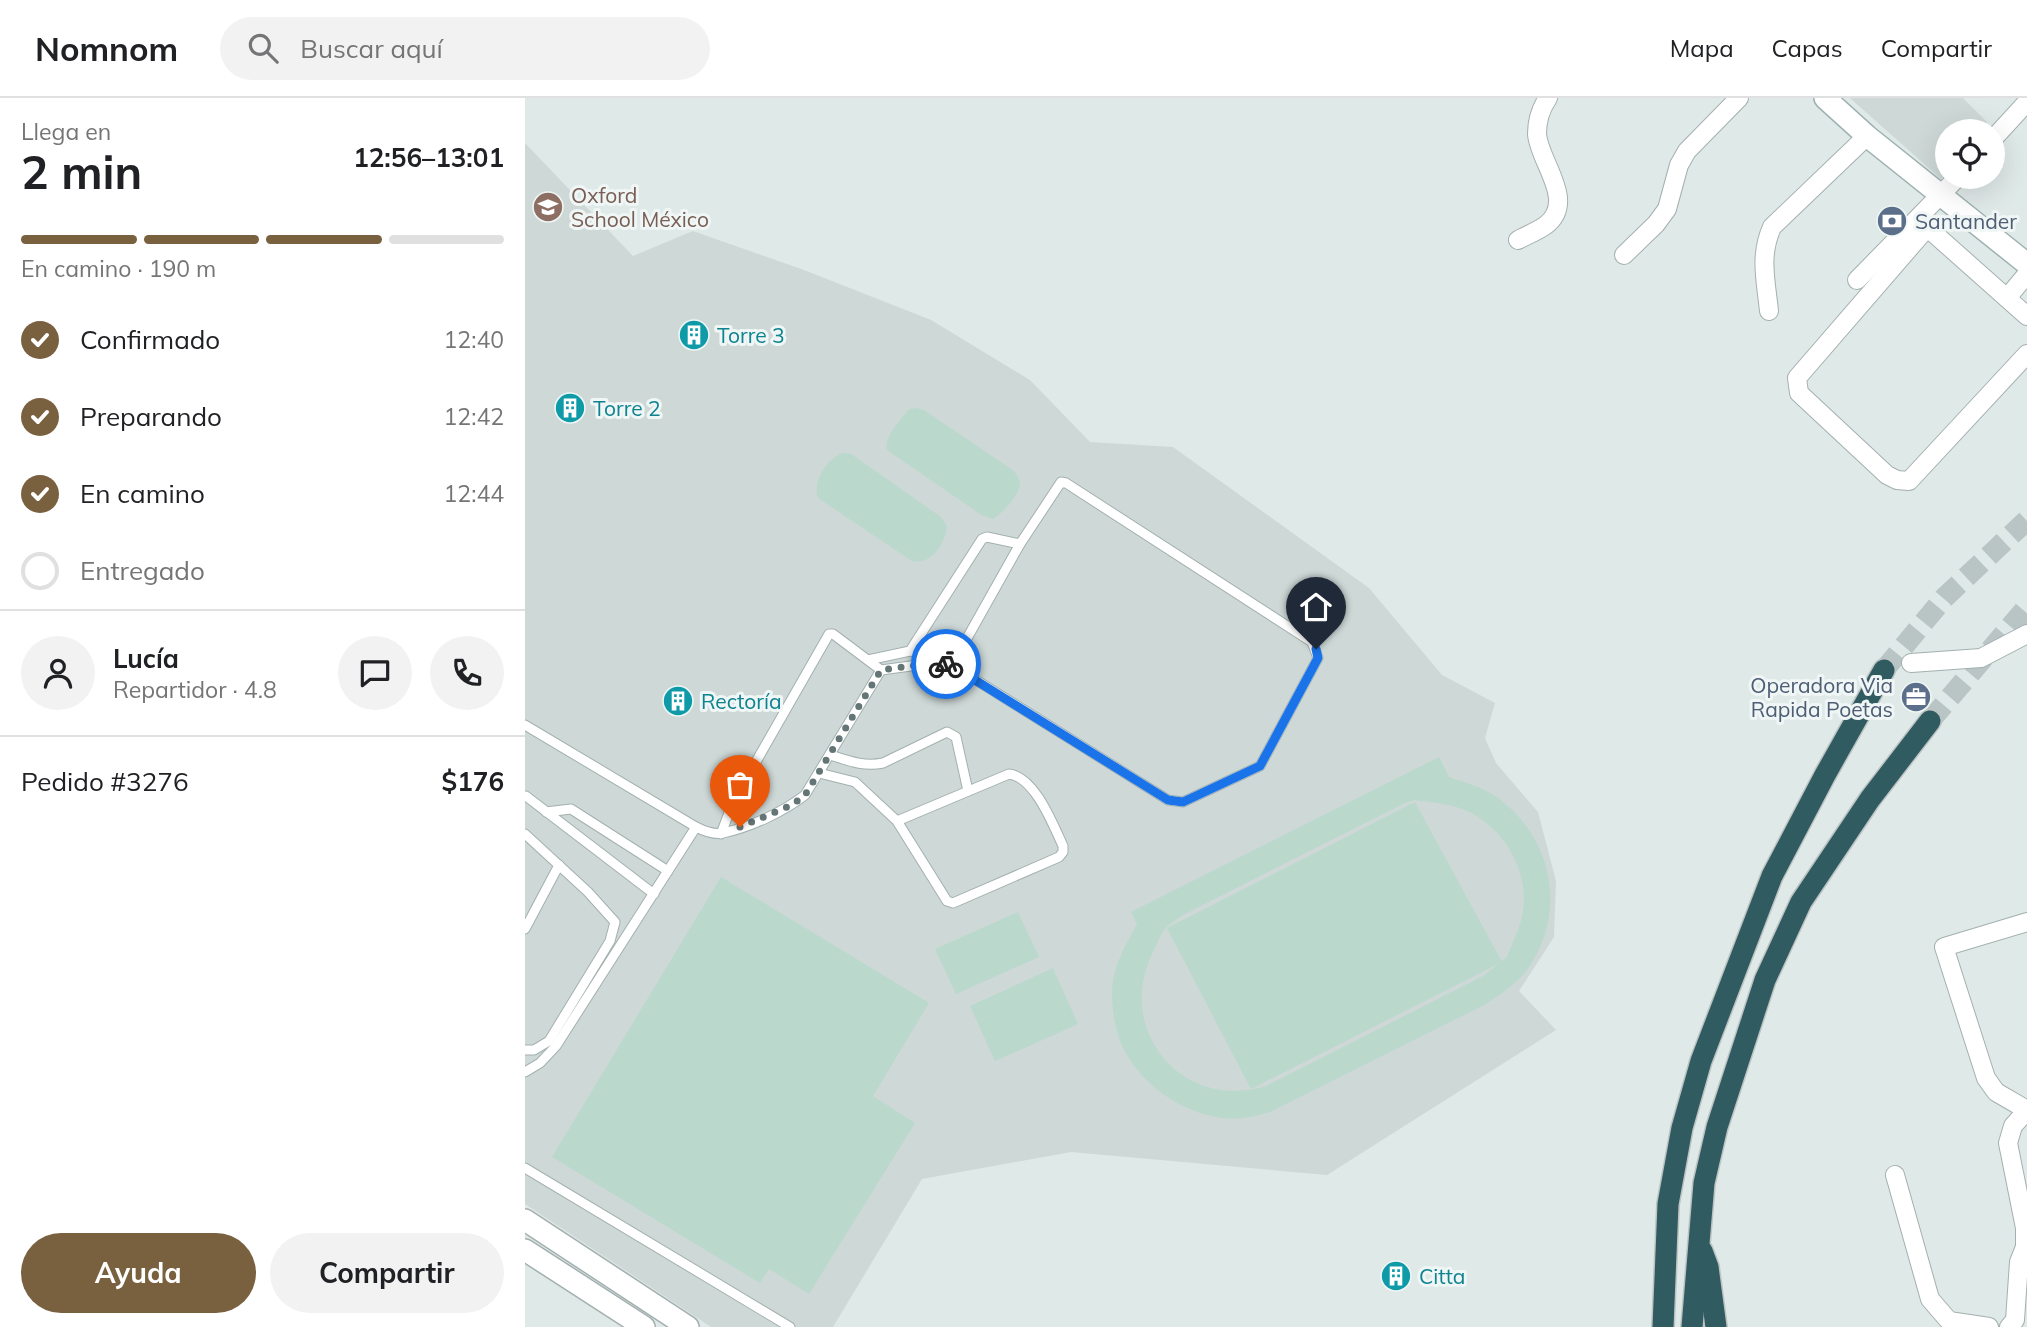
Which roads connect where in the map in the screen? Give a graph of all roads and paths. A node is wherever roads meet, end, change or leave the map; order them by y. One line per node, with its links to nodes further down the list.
1 (1548, 98): 9 (street)
2 (1739, 98): 10 (street)
3 (1825, 98): 6 (street)
4 (2027, 102): 5 (street)
5 (2005, 126)
6 (1867, 136): 8 (street); 15 (street)
7 (1947, 189): 8 (street)
8 (1942, 194): 11 (street); 13 (street)
9 (1518, 240)
10 (1624, 255)
11 (2027, 264)
12 (2027, 274): 14 (street)
13 (1857, 280)
14 (2007, 298): 16 (street); 17 (street)
15 (1769, 311)
16 (2027, 316)
17 (2027, 354)
18 (1020, 544): 20 (lane); 21 (lane); 24 (lane)
19 (2027, 634): 23 (street)
20 (910, 651): 21 (lane); 22 (lane)
21 (958, 652): 24 (lane)
22 (868, 660): 25 (lane); 37 (lane)
23 (1911, 663)
24 (951, 665): 25 (lane)
25 (881, 670): 29 (lane)
26 (1884, 670): 54 (highway)
27 (1930, 721): 49 (highway)
28 (525, 724): 35 (lane)
29 (830, 755): 30 (lane); 31 (lane)
30 (819, 773): 34 (lane); 37 (lane)
31 (968, 791): 34 (lane); 34 (lane)
32 (525, 797): 33 (lane)
33 (546, 812): 39 (lane); 40 (lane)
34 (897, 821)
35 (696, 827): 37 (lane); 39 (lane)
36 (525, 834): 38 (lane)
37 (721, 834)
38 (559, 865): 42 (lane); 43 (lane)
39 (669, 871): 40 (lane)
40 (654, 894): 44 (lane)
41 (2027, 922): 45 (street)
42 (525, 929)
43 (525, 1050)
44 (525, 1072)
45 (2027, 1112): 58 (street)
46 (525, 1168): 53 (lane)
47 (1895, 1175): 57 (street)
48 (525, 1220): 51 (street)
49 (1697, 1244): 55 (highway); 56 (highway)
50 (525, 1250): 52 (street)
51 (683, 1326)
52 (644, 1327)
53 (790, 1327)
54 (1663, 1327)
55 (1692, 1327)
56 (1716, 1327)
57 (1989, 1327)
58 (2009, 1327)

